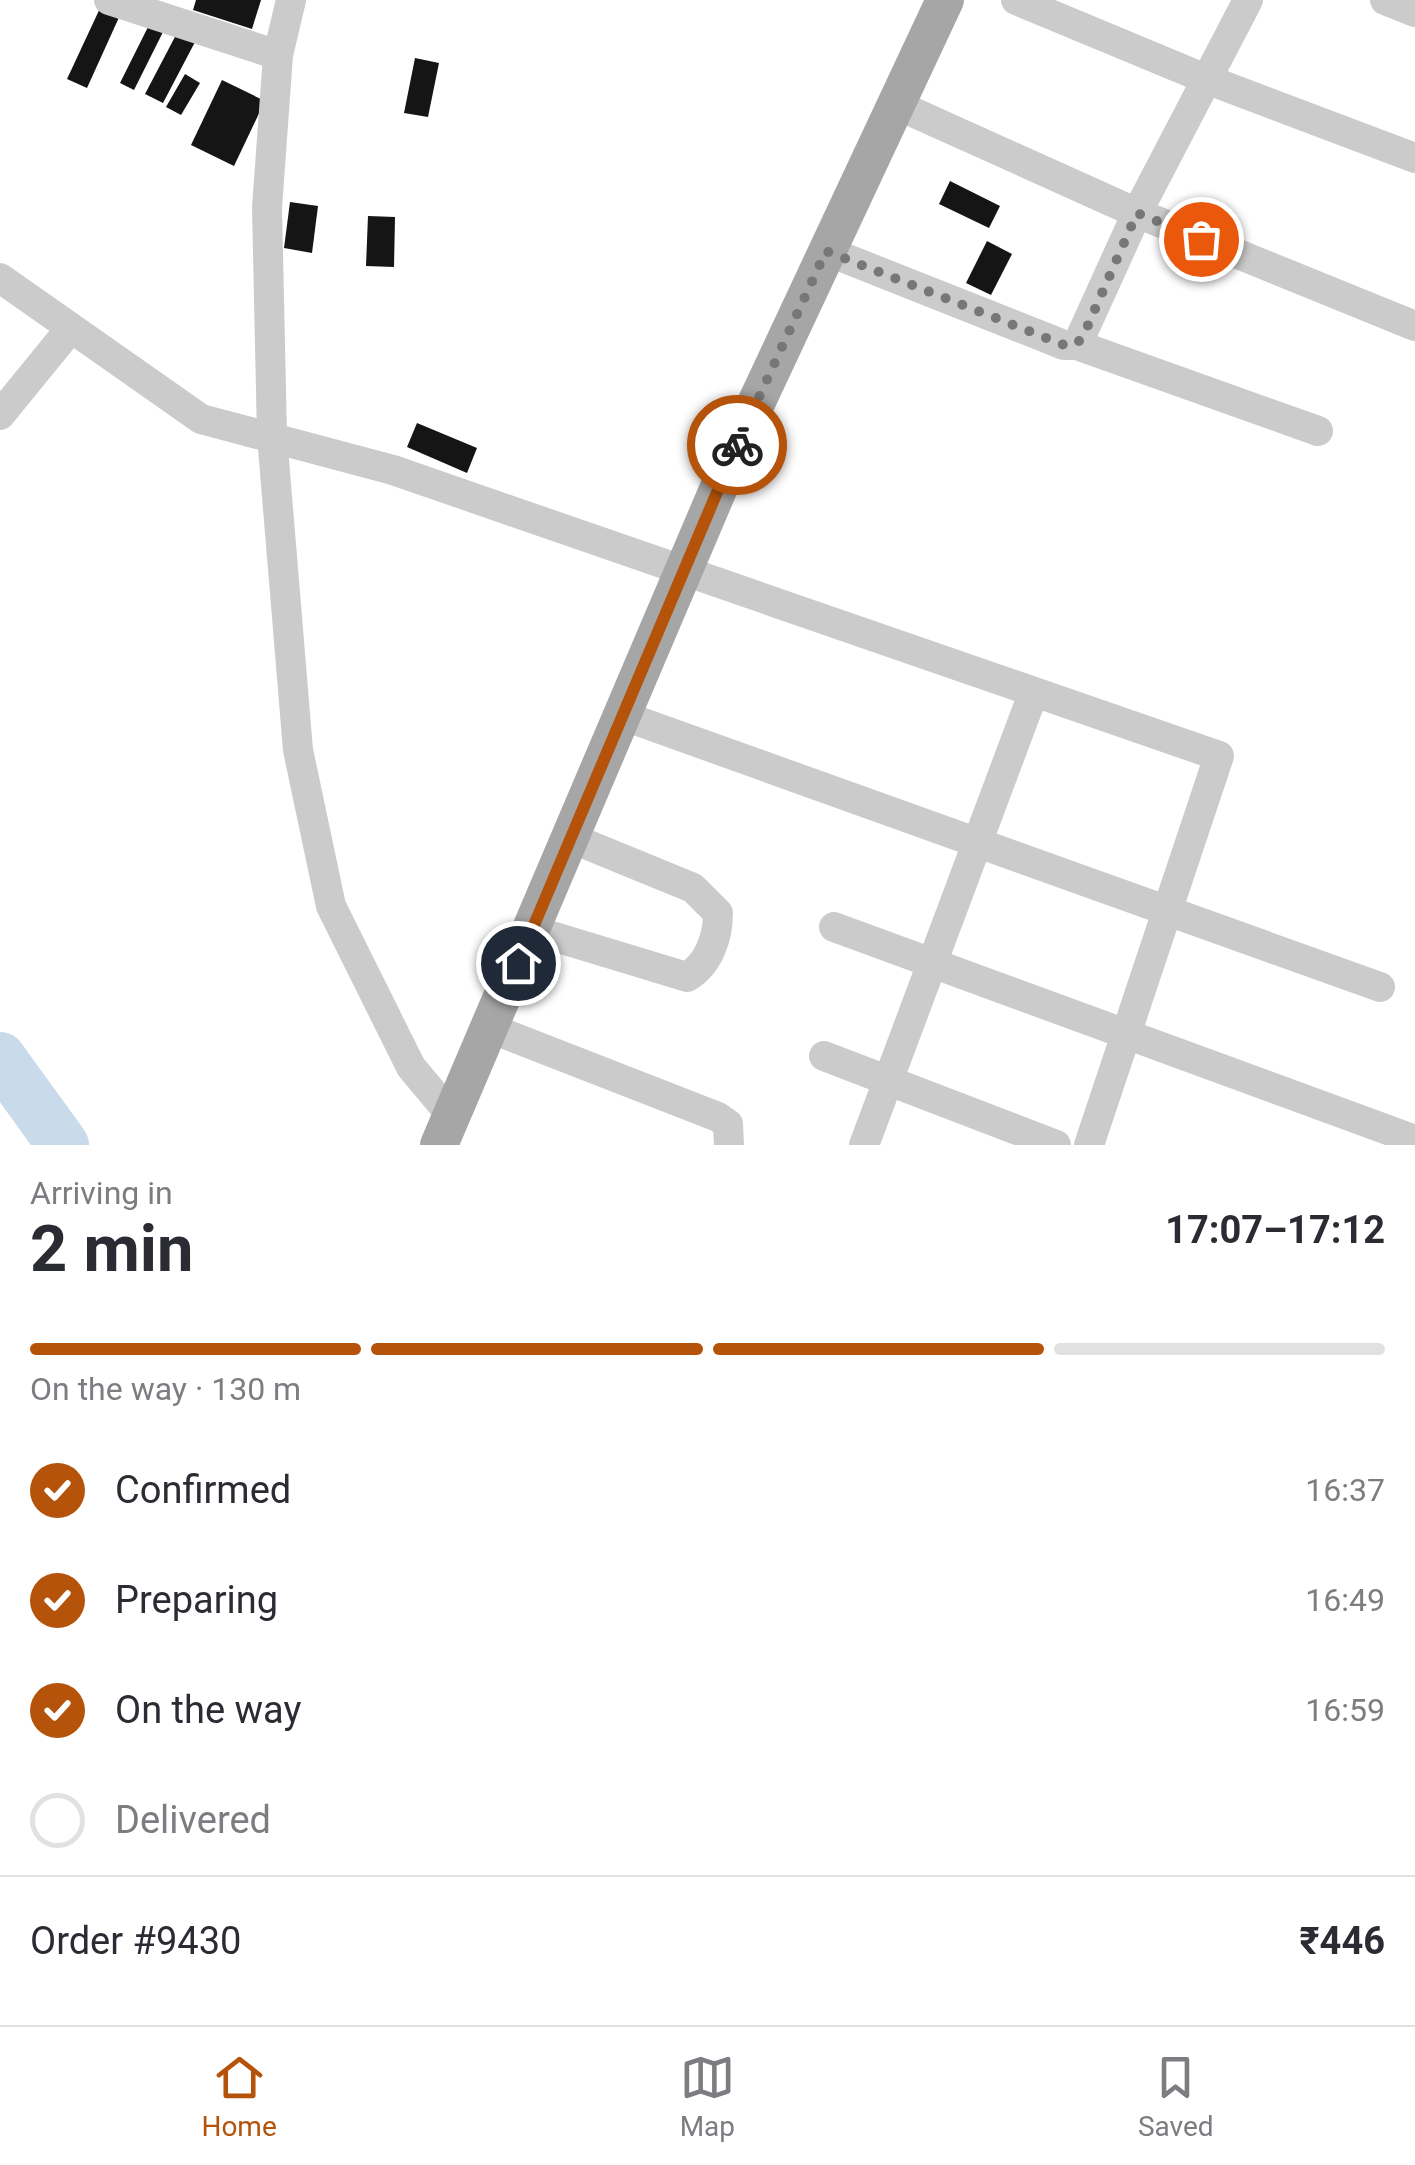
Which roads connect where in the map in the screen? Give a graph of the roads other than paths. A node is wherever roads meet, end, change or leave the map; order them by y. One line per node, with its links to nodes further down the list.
1 (291, 0): 8 (street)
2 (945, 0): 10 (main road)
3 (1016, 0): 9 (street)
4 (1248, 0): 9 (street)
5 (1385, 0): 7 (street)
6 (129, 3): 8 (street)
7 (1415, 12)
8 (278, 55): 20 (street)
9 (1206, 80): 11 (street); 12 (street)
10 (895, 104): 12 (street); 13 (main road)
11 (1415, 158)
12 (1137, 213): 15 (street); 17 (street)
13 (826, 251): 17 (street); 21 (main road)
14 (0, 278): 16 (street)
15 (1415, 326)
16 (71, 328): 18 (street); 20 (street)
17 (1077, 344): 19 (street)
18 (0, 415)
19 (1318, 431)
20 (272, 436): 21 (street); 35 (street)
21 (684, 570): 22 (street); 23 (main road)
22 (1032, 694): 25 (street); 26 (street)
23 (624, 716): 24 (main road); 25 (street)
24 (571, 838): 28 (main road); 28 (street)
25 (978, 842): 26 (street); 29 (street)
26 (1168, 908): 30 (street); 32 (street)
27 (834, 927): 29 (street)
28 (532, 930): 31 (main road)
29 (934, 966): 32 (street); 34 (street)
30 (1380, 986)
31 (490, 1028): 35 (main road); 37 (street)
32 (1126, 1035): 36 (street); 40 (street)
33 (824, 1056): 34 (street)
34 (889, 1081): 38 (street); 39 (street)
35 (446, 1130)
36 (1415, 1140)
37 (728, 1145)
38 (864, 1145)
39 (1056, 1145)
40 (1089, 1145)

